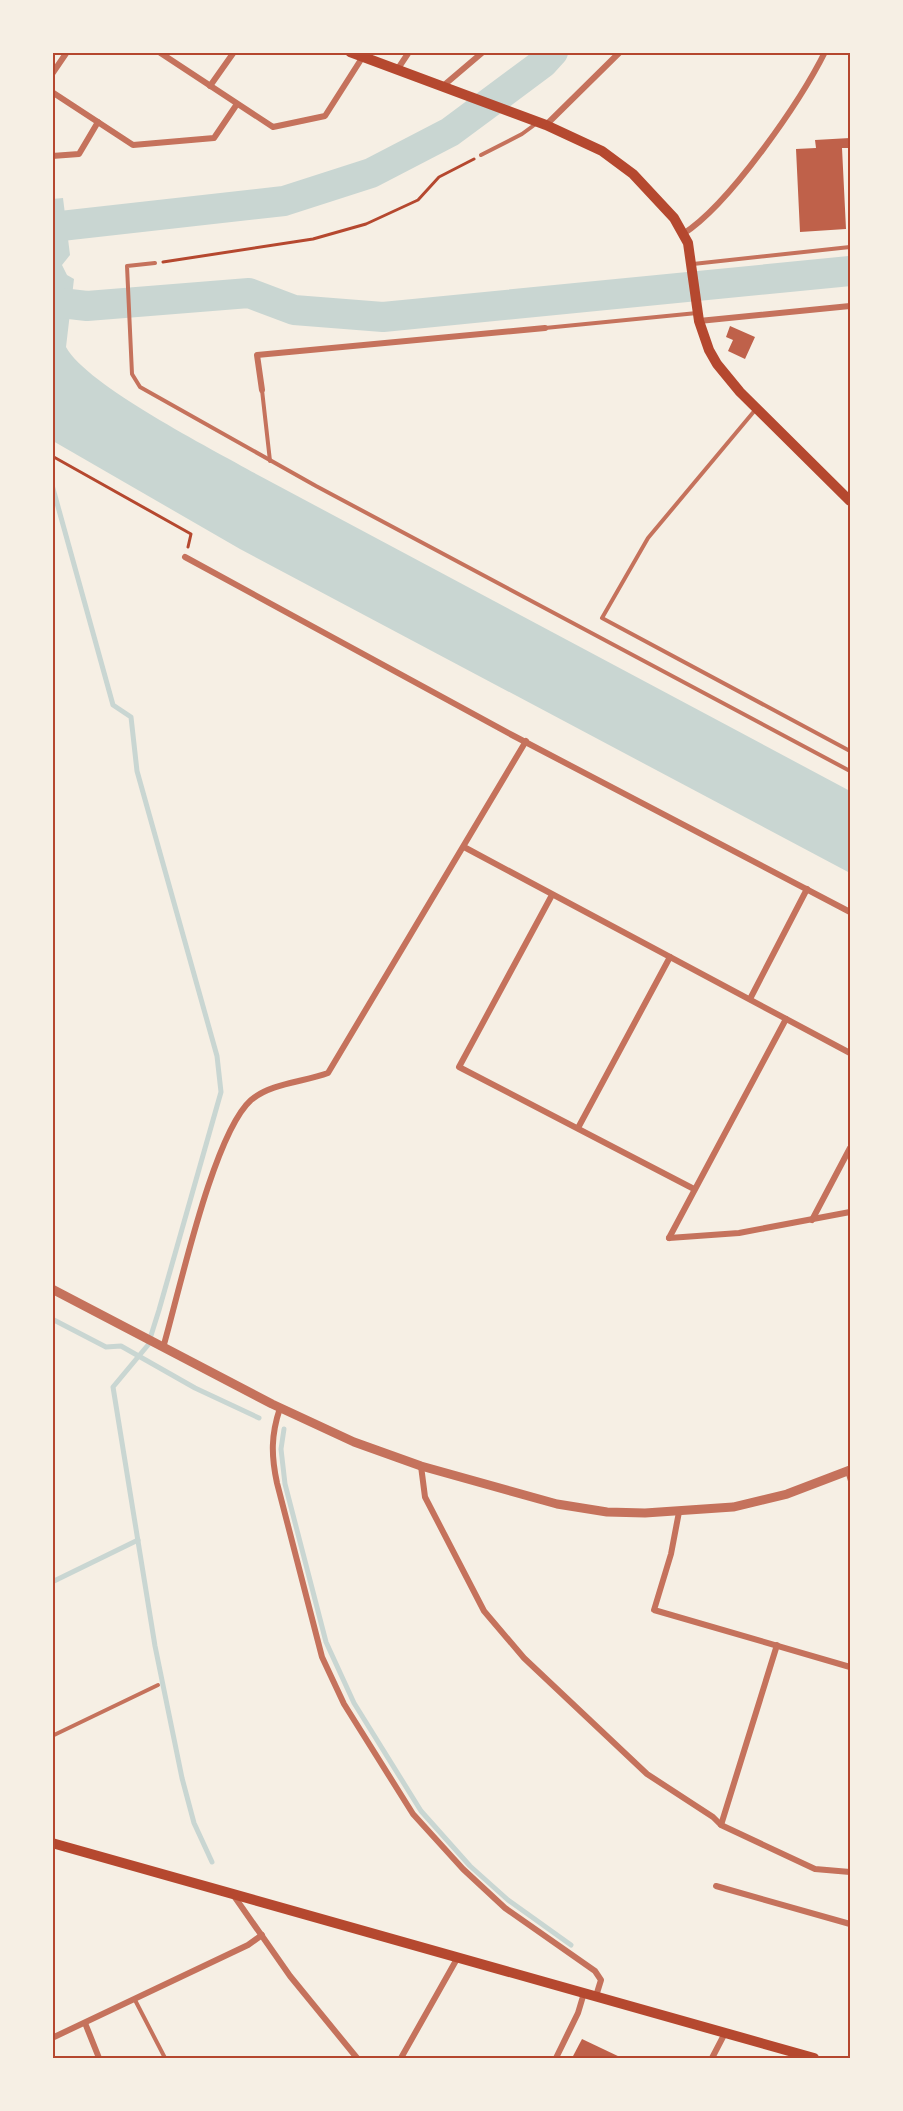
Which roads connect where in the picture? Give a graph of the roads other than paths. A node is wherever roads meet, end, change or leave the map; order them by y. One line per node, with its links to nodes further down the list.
1 (67, 52): 11 (street)
2 (159, 52): 12 (street)
3 (234, 52): 12 (street)
4 (350, 52): 9 (main road)
5 (410, 52): 10 (street)
6 (483, 52): 13 (street)
7 (620, 52): 17 (street)
8 (825, 52): 20 (street)
9 (362, 58): 10 (main road); 15 (street)
10 (396, 70): 13 (main road)
11 (52, 74)
12 (210, 86): 15 (street)
13 (443, 86): 17 (main road)
14 (52, 92): 16 (street)
15 (237, 104): 16 (street)
16 (98, 122): 19 (street)
17 (538, 122): 18 (lane); 20 (main road)
18 (480, 155)
19 (52, 156)
20 (683, 234): 23 (main road)
21 (850, 247): 23 (lane)
22 (155, 263): 29 (lane)
23 (692, 266): 25 (main road)
24 (850, 306): 25 (street)
25 (698, 313): 26 (lane); 28 (main road)
26 (545, 328): 27 (street)
27 (262, 390): 29 (lane)
28 (756, 408): 30 (main road); 33 (lane)
29 (270, 461): 34 (lane)
30 (850, 501)
31 (185, 557): 32 (street)
32 (526, 741): 35 (street); 36 (street)
33 (850, 751)
34 (850, 771)
35 (464, 847): 37 (street); 49 (street)
36 (807, 889): 38 (street); 40 (street)
37 (552, 895): 39 (street); 43 (street)
38 (850, 912)
39 (670, 957): 40 (street); 43 (street)
40 (750, 999): 41 (street)
41 (786, 1019): 42 (street); 45 (street)
42 (850, 1053)
43 (578, 1128): 45 (street)
44 (850, 1148): 47 (street)
45 (694, 1189): 47 (street)
46 (850, 1212): 47 (street)
47 (812, 1220)
48 (52, 1289): 49 (street)
49 (163, 1349): 50 (street)
50 (280, 1408): 51 (street); 68 (street)
51 (421, 1466): 54 (street); 59 (street)
52 (849, 1471): 53 (lane); 54 (street)
53 (850, 1481)
54 (679, 1512): 55 (street)
55 (777, 1645): 56 (street); 59 (street)
56 (850, 1666)
57 (158, 1685): 58 (lane)
58 (52, 1736)
59 (721, 1825): 61 (street)
60 (52, 1843): 63 (main road)
61 (850, 1872)
62 (716, 1886): 64 (street)
63 (232, 1893): 65 (street); 66 (main road)
64 (850, 1924)
65 (262, 1935): 69 (street); 75 (street)
66 (458, 1956): 67 (main road); 76 (street)
67 (584, 1993): 68 (main road); 77 (street)
68 (596, 1996): 71 (main road)
69 (134, 1999): 70 (street); 74 (lane)
70 (85, 2022): 72 (street); 73 (street)
71 (725, 2033): 78 (street); 79 (main road)
72 (52, 2038)
73 (99, 2058)
74 (165, 2058)
75 (357, 2058)
76 (401, 2058)
77 (556, 2058)
78 (712, 2058)
79 (814, 2058)

